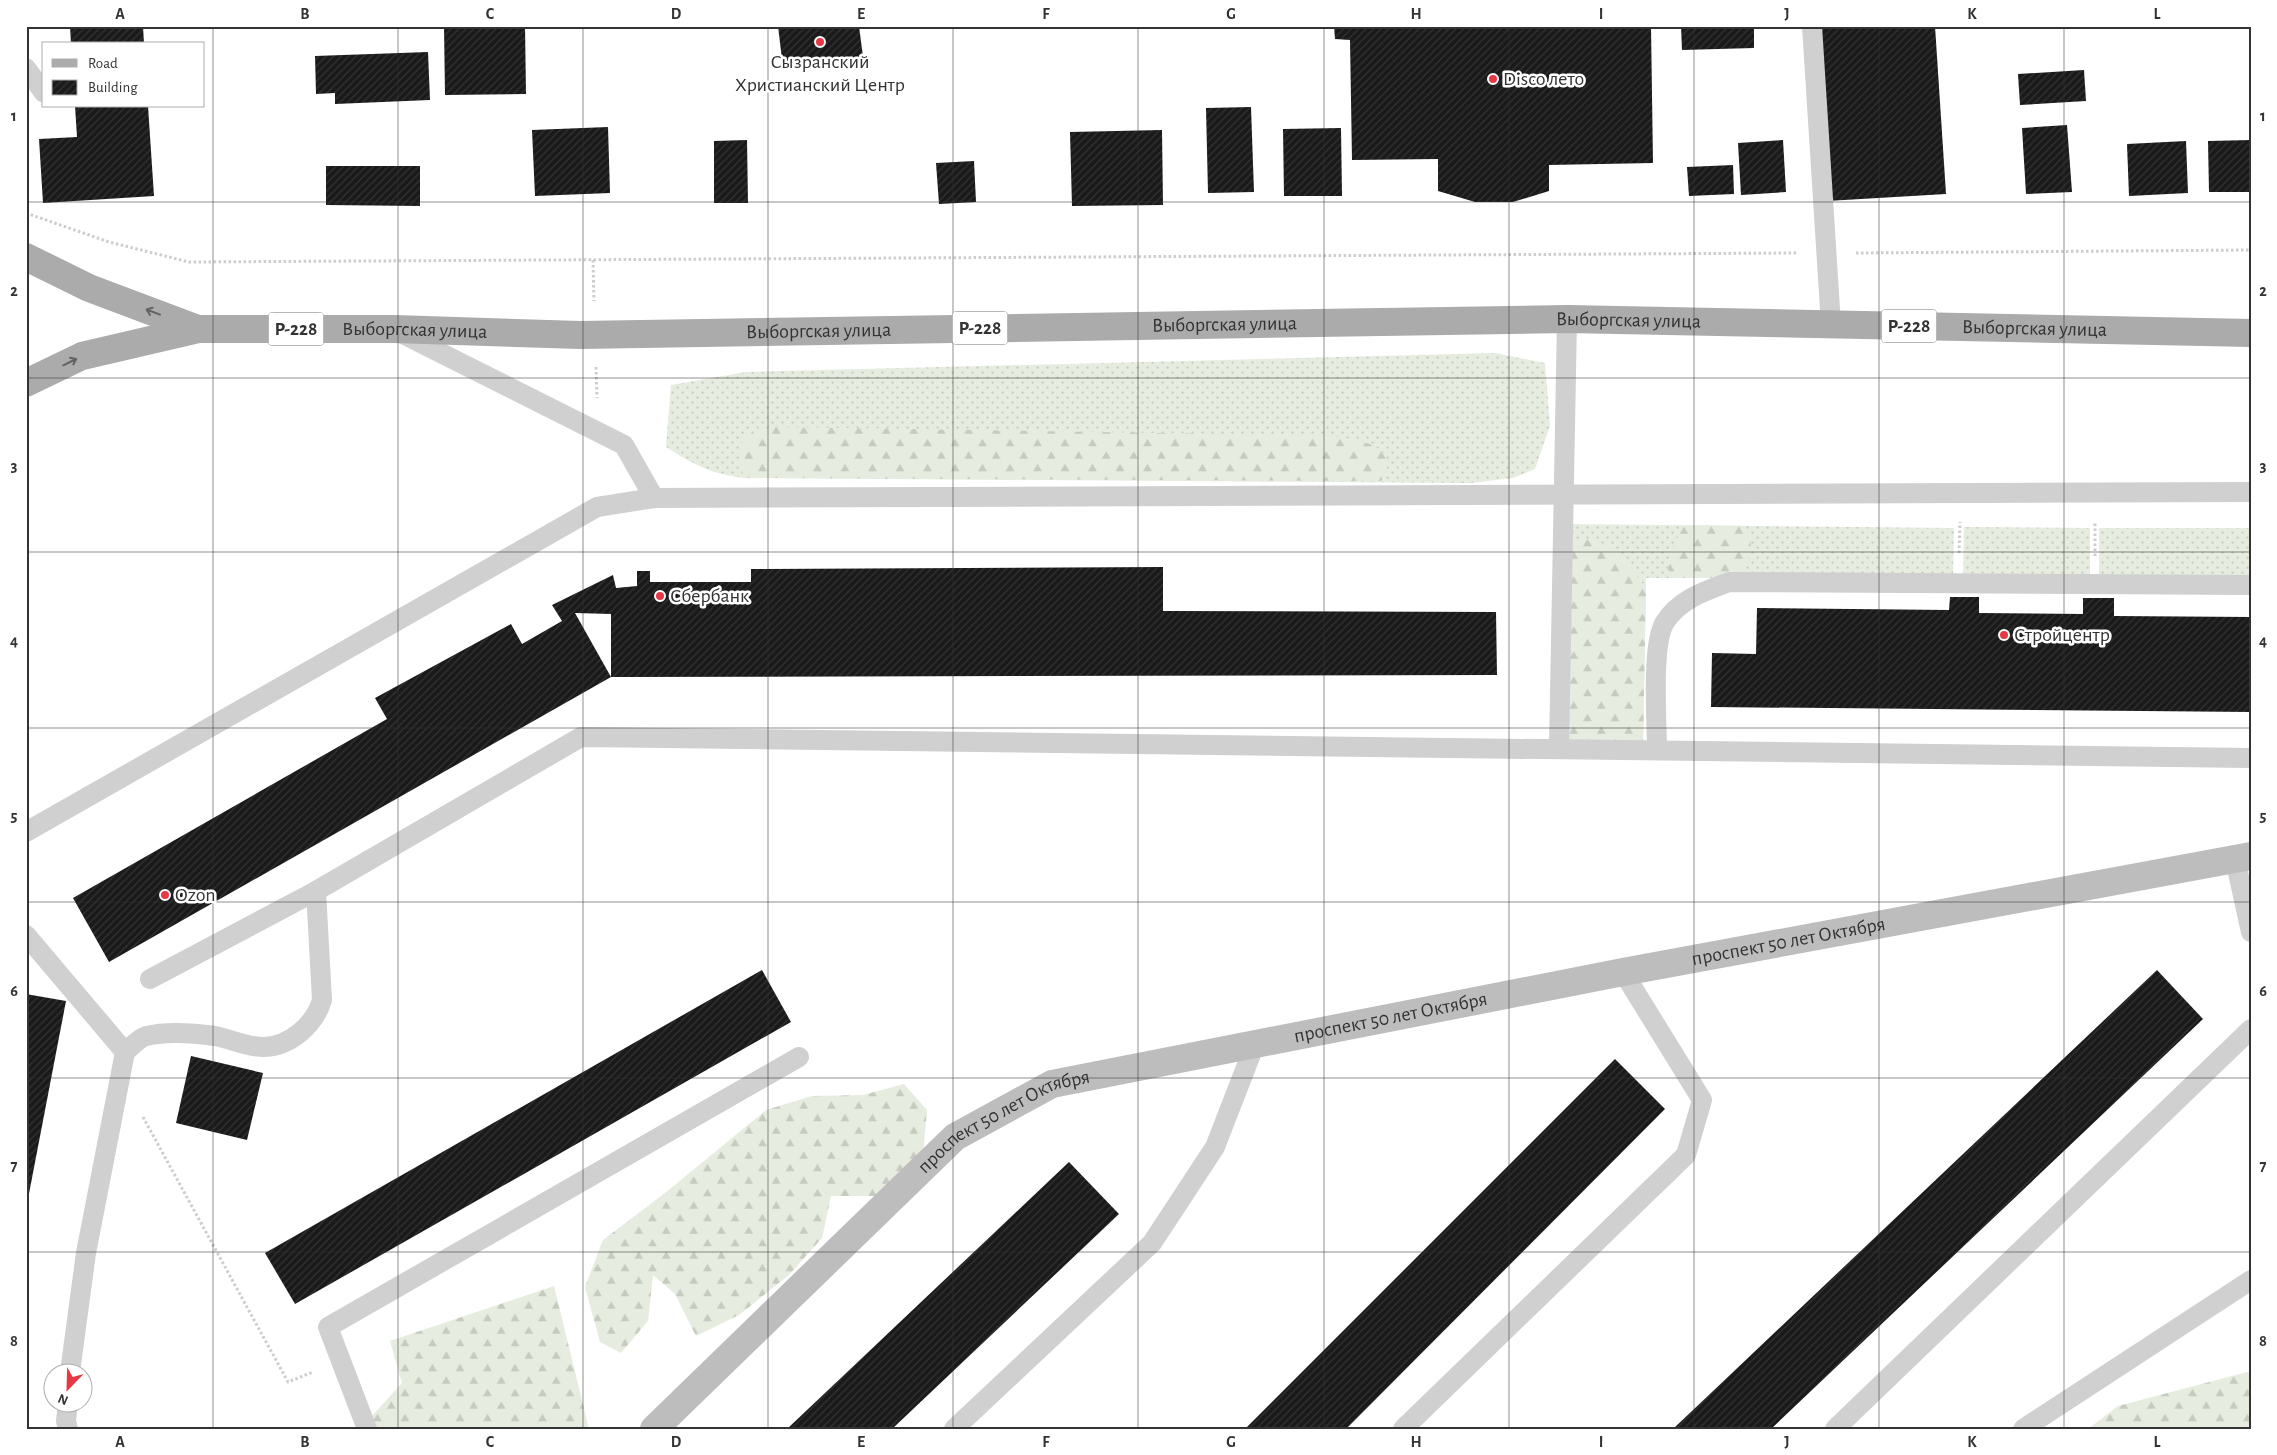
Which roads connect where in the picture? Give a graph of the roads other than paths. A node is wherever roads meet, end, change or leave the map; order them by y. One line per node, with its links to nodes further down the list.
1 (1812, 26): 6 (lane)
2 (26, 68): 3 (lane)
3 (42, 90)
4 (26, 257): 7 (main road, Р-228, one-way to 4)
5 (1567, 319): 6 (main road, Выборгская улица / Р-228); 8 (main road, Выборгская улица / Р-228); 12 (lane)
6 (1831, 325): 9 (main road, Выборгская улица / Р-228)
7 (198, 329): 8 (main road, Выборгская улица / Р-228); 10 (main road, Р-228, one-way to 7)
8 (394, 329): 13 (lane)
9 (2251, 333)
10 (26, 383)
11 (2251, 492): 12 (lane)
12 (1562, 496): 13 (lane); 15 (lane)
13 (654, 498): 18 (lane)
14 (2251, 585): 16 (lane)
15 (1559, 748): 16 (lane); 20 (lane)
16 (1657, 749): 17 (lane)
17 (2251, 758)
18 (26, 832)
19 (2243, 858): 21 (lane); 23 (street, проспект 50 лет Октября)
20 (316, 891): 24 (lane); 27 (lane)
21 (2251, 932)
22 (26, 935): 27 (lane)
23 (1623, 972): 26 (street, проспект 50 лет Октября); 36 (lane)
24 (150, 979)
25 (2251, 1029): 37 (lane)
26 (1255, 1044): 34 (street, проспект 50 лет Октября); 35 (lane)
27 (125, 1052): 30 (lane)
28 (799, 1057): 33 (lane)
29 (2251, 1280): 38 (lane)
30 (71, 1362)
31 (67, 1412): 32 (lane)
32 (68, 1429)
33 (367, 1429)
34 (654, 1429)
35 (954, 1429)
36 (1403, 1429)
37 (1835, 1429)
38 (2022, 1429)

